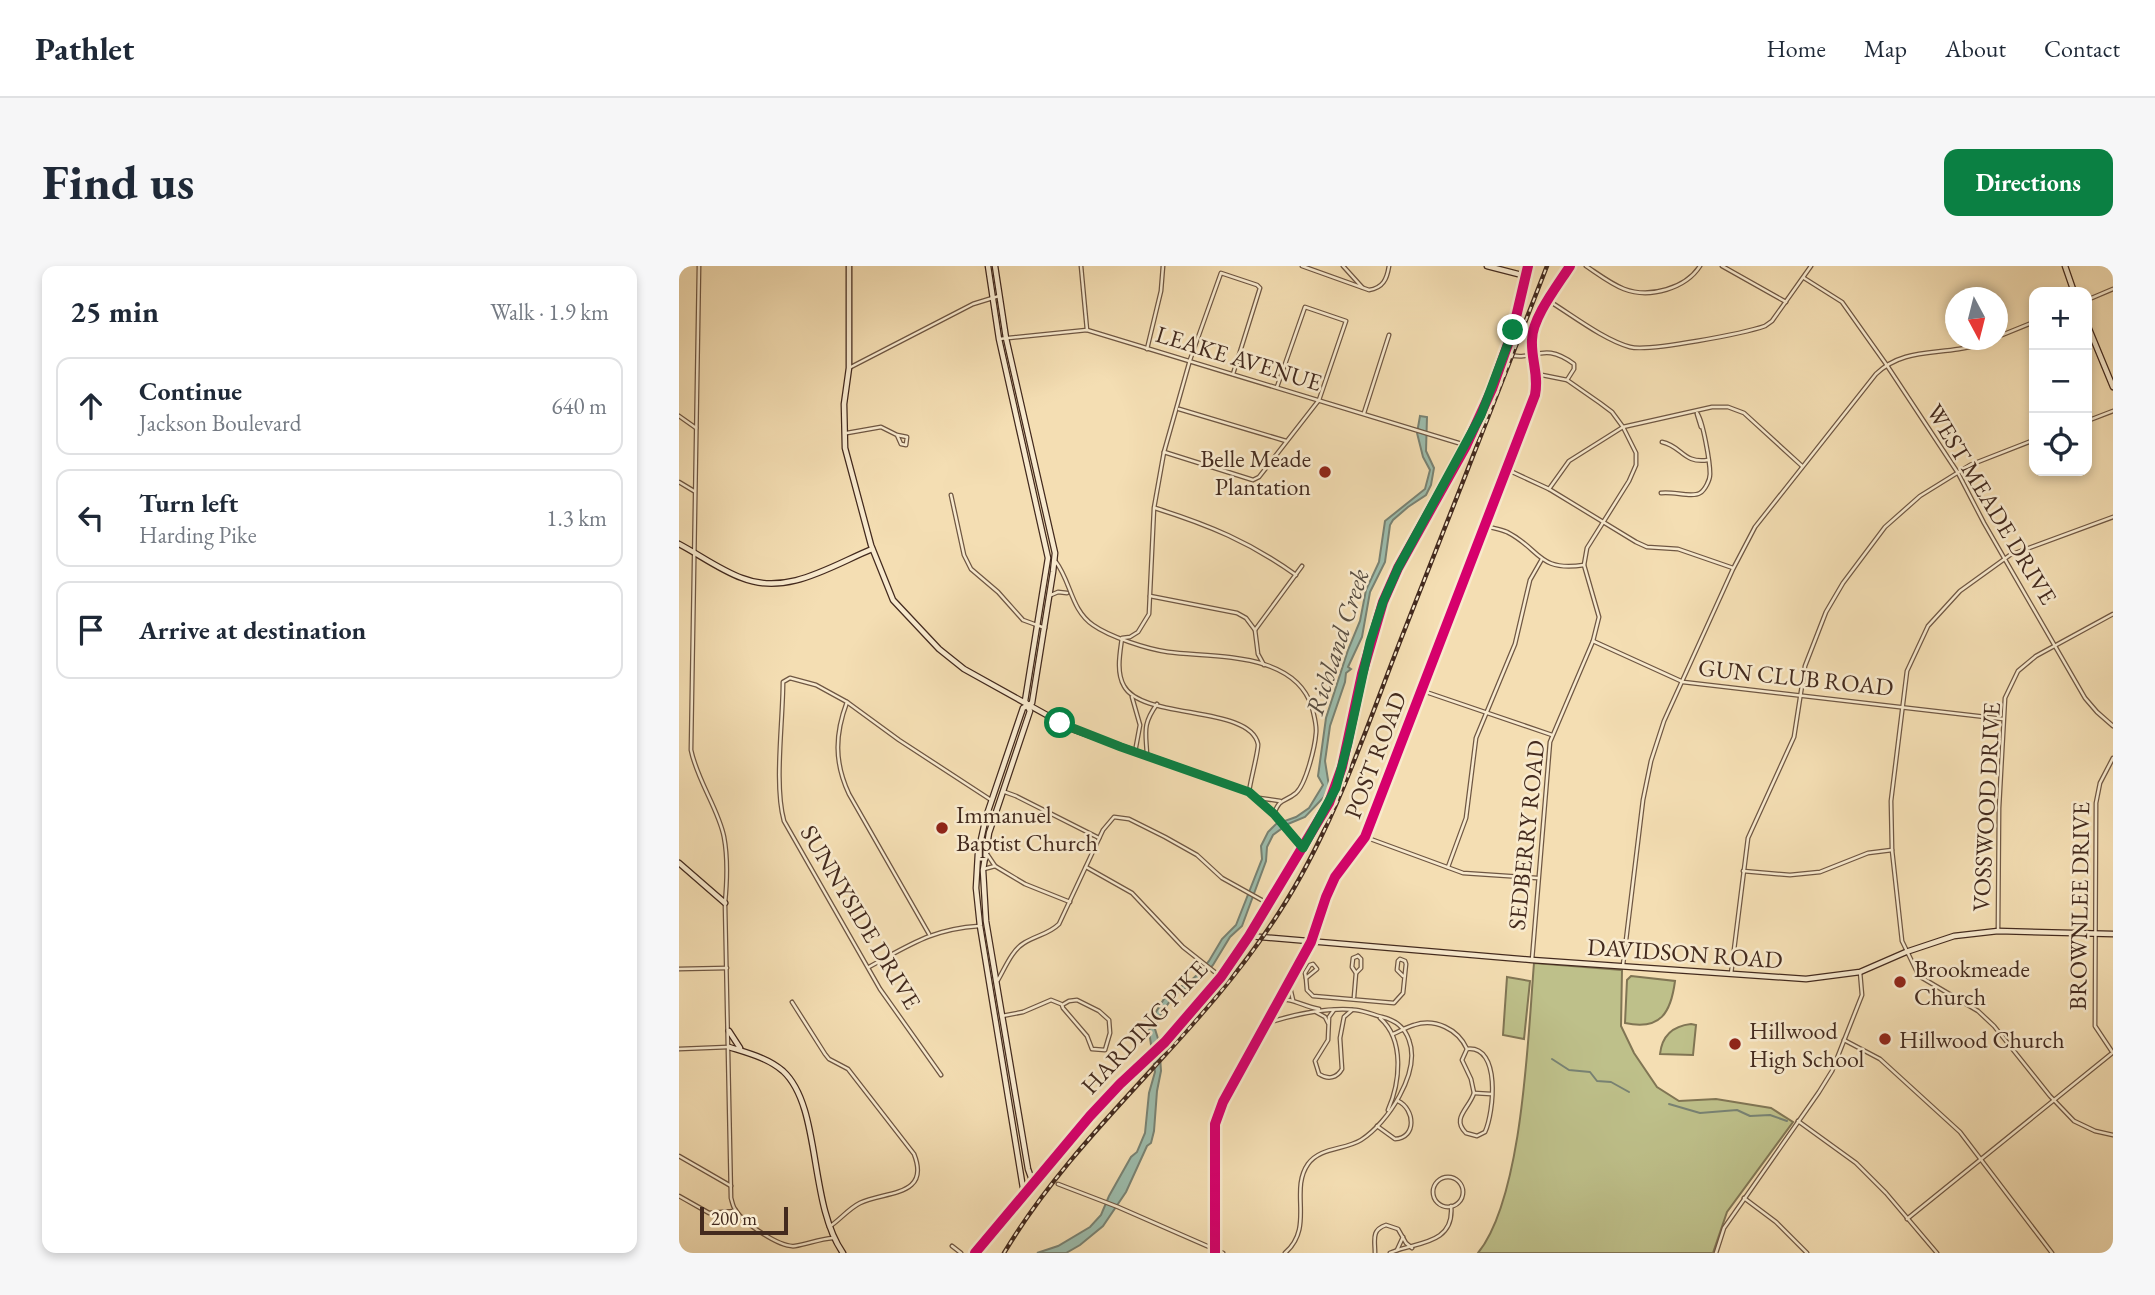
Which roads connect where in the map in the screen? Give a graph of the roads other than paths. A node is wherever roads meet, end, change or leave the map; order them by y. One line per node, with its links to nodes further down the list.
1 (699, 266): 59 (street)
2 (849, 266): 41 (street)
3 (988, 266): 24 (street)
4 (995, 266): 23 (street)
5 (1081, 266): 29 (street)
6 (1163, 266): 35 (street)
7 (1302, 266): 21 (street)
8 (1343, 266): 21 (street)
9 (1389, 266): 21 (street)
10 (1487, 266): 18 (street)
11 (1528, 266): 18 (main road, HARDING PIKE)
12 (1570, 266): 26 (street, POST ROAD)
13 (1586, 266): 14 (street)
14 (1700, 266)
15 (1723, 266): 27 (street)
16 (1811, 266): 19 (street)
17 (2065, 266): 20 (street)
18 (1526, 276): 37 (main road, HARDING PIKE)
19 (1804, 278): 27 (street); 40 (street, WEST MEADE DRIVE)
20 (2072, 287)
21 (1363, 288)
22 (2113, 289): 25 (street)
23 (999, 296): 24 (street); 33 (street)
24 (992, 298): 34 (street); 41 (street)
25 (2092, 298)
26 (1549, 300): 27 (street); 38 (street, POST ROAD)
27 (1786, 302)
28 (2029, 324): 30 (street)
29 (1087, 330): 33 (street, LEAKE AVENUE); 35 (street, LEAKE AVENUE)
30 (2008, 333)
31 (1389, 335): 53 (street)
32 (2092, 336): 46 (street)
33 (1006, 338): 34 (street, LEAKE AVENUE); 48 (street)
34 (999, 339): 49 (street)
35 (1147, 349): 39 (street, LEAKE AVENUE)
36 (1954, 350): 40 (street)
37 (1505, 354): 38 (street); 65 (main road, HARDING PIKE)
38 (1533, 354): 43 (street, POST ROAD); 44 (street)
39 (1190, 360): 42 (street, LEAKE AVENUE); 42 (street); 50 (street)
40 (1886, 365): 68 (street); 70 (street, WEST MEADE DRIVE)
41 (849, 368): 60 (street)
42 (1233, 374): 45 (street, LEAKE AVENUE)
43 (1537, 374): 44 (street); 69 (street, POST ROAD)
44 (1567, 380): 58 (street)
45 (1277, 387): 47 (street, LEAKE AVENUE); 47 (street)
46 (2113, 387)
47 (1319, 400): 53 (street, LEAKE AVENUE); 62 (street)
48 (1021, 405): 49 (street); 56 (street)
49 (1014, 407): 57 (street)
50 (1177, 408): 62 (street); 66 (street)
51 (1697, 411): 58 (street); 67 (street); 68 (street)
52 (2113, 411): 55 (street)
53 (1364, 413): 65 (street, LEAKE AVENUE)
54 (679, 416): 59 (street)
55 (2092, 419)
56 (1025, 425): 57 (street); 85 (street)
57 (1018, 426): 85 (street)
58 (1623, 427): 72 (street); 78 (street)
59 (696, 428): 73 (street)
60 (843, 434): 61 (street); 81 (street)
61 (897, 435)
62 (1286, 441): 66 (street)
63 (1662, 442): 67 (street)
64 (2029, 442): 70 (street)
65 (1466, 446): 130 (main road, HARDING PIKE)
66 (1164, 453): 76 (street)
67 (1708, 460): 74 (street)
68 (1803, 467): 88 (street)
69 (1508, 470): 72 (street); 79 (street, POST ROAD)
70 (1958, 473): 84 (street, WEST MEADE DRIVE); 105 (street)
71 (679, 482): 73 (street)
72 (1549, 489): 78 (street)
73 (695, 492): 82 (street)
74 (1661, 493)
75 (951, 495): 94 (street)
76 (1154, 508): 89 (street); 91 (street)
77 (2113, 517): 84 (street)
78 (1604, 521): 86 (street); 88 (street)
79 (1486, 526): 83 (street); 104 (street, POST ROAD)
80 (679, 544): 82 (street)
81 (872, 550): 82 (street); 109 (street)
82 (696, 553): 142 (street)
83 (1542, 559): 86 (street); 111 (street)
84 (2005, 559): 99 (street, WEST MEADE DRIVE); 110 (street)
85 (1052, 561): 90 (street); 92 (street)
86 (1584, 565): 98 (street, SEDBERRY ROAD)
87 (1303, 566): 89 (street)
88 (1733, 569): 103 (street)
89 (1296, 575): 96 (street)
90 (1069, 593): 92 (street); 97 (street)
91 (1150, 596): 96 (street); 97 (street)
92 (1046, 598): 94 (street); 95 (street)
93 (2113, 614): 99 (street, VOSSWOOD DRIVE)
94 (1038, 626): 95 (street); 100 (street)
95 (1045, 628): 101 (street)
96 (1255, 630): 102 (street)
97 (1122, 638): 102 (street); 106 (street)
98 (1593, 641): 103 (street, GUN CLUB ROAD); 114 (street, SEDBERRY ROAD)
99 (2055, 645): 112 (street, VOSSWOOD DRIVE); 113 (street, WEST MEADE DRIVE)
100 (1032, 659): 101 (street); 109 (street)
101 (1039, 660): 109 (street)
102 (1265, 665): 124 (street)
103 (1683, 682): 105 (street, GUN CLUB ROAD); 154 (street)
104 (1423, 691): 111 (street); 126 (street, POST ROAD)
105 (1800, 697): 110 (street, GUN CLUB ROAD); 138 (street)
106 (1132, 698): 108 (street); 115 (street)
107 (847, 702): 122 (street); 147 (street); 155 (street, SUNNYSIDE DRIVE)
108 (1157, 704): 116 (street); 120 (street)
109 (1027, 705): 115 (street); 118 (street); 119 (street)
110 (1902, 706): 112 (street, GUN CLUB ROAD); 131 (street)
111 (1486, 714): 114 (street); 136 (street)
112 (2003, 719): 146 (street, VOSSWOOD DRIVE)
113 (2113, 726)
114 (1552, 736): 140 (street, SEDBERRY ROAD)
115 (1135, 752): 116 (street)
116 (1147, 755): 120 (street)
117 (2113, 758): 148 (street, BROWNLEE DRIVE)
118 (996, 790): 119 (street); 122 (street)
119 (1002, 792): 123 (street); 128 (street)
120 (1249, 792): 121 (street)
121 (1257, 798): 124 (street); 125 (street)
122 (992, 801): 123 (street); 127 (street)
123 (999, 801): 129 (street)
124 (1280, 801): 125 (street)
125 (1274, 814): 130 (street)
126 (1365, 837): 136 (street); 151 (street, POST ROAD)
127 (981, 838): 129 (street); 139 (street)
128 (1099, 838): 135 (street); 143 (street)
129 (988, 839): 132 (street)
130 (1303, 848): 143 (main road, HARDING PIKE)
131 (1892, 850): 138 (street); 152 (street)
132 (986, 852): 134 (street); 137 (street)
133 (679, 863): 142 (street)
134 (995, 866): 137 (street); 141 (street)
135 (1086, 867): 141 (street); 162 (street)
136 (1448, 867): 140 (street)
137 (983, 870): 139 (street); 145 (street)
138 (1743, 871): 160 (street)
139 (977, 872): 144 (street)
140 (1538, 878): 153 (street, SEDBERRY ROAD)
141 (1070, 902): 165 (street)
142 (725, 903): 157 (street)
143 (1268, 904): 150 (main road, HARDING PIKE)
144 (980, 926): 145 (street); 147 (street); 165 (street)
145 (987, 926): 165 (street)
146 (1998, 931): 148 (street, DAVIDSON ROAD); 152 (street, DAVIDSON ROAD)
147 (929, 934): 155 (street)
148 (2095, 934): 149 (street, DAVIDSON ROAD); 199 (street, BROWNLEE DRIVE)
149 (2113, 934)
150 (1249, 936): 151 (street, DAVIDSON ROAD); 162 (main road, HARDING PIKE)
151 (1311, 942): 153 (street, DAVIDSON ROAD); 164 (street, POST ROAD)
152 (1906, 952): 158 (street, DAVIDSON ROAD); 205 (street)
153 (1532, 960): 154 (street, DAVIDSON ROAD)
154 (1623, 965): 160 (street, DAVIDSON ROAD)
155 (869, 967): 200 (street, SUNNYSIDE DRIVE)
156 (679, 968): 157 (street)
157 (727, 968): 190 (street)
158 (1860, 972): 160 (street, DAVIDSON ROAD); 193 (street)
159 (1356, 973): 166 (street)
160 (1731, 974)
161 (1403, 976): 168 (street)
162 (1221, 977): 217 (main road, HARDING PIKE)
163 (1305, 978): 167 (street)
164 (1289, 981): 169 (street, POST ROAD); 170 (street)
165 (993, 983): 182 (street); 184 (street)
166 (1354, 998): 167 (street); 168 (street)
167 (1348, 999): 177 (street)
168 (1360, 999): 179 (street)
169 (1279, 1000): 170 (street); 174 (street, POST ROAD)
170 (1293, 1000): 172 (street)
171 (792, 1002): 226 (street)
172 (1298, 1004): 175 (street); 181 (street)
173 (1062, 1005): 173 (street); 182 (street)
174 (1273, 1010): 186 (street); 188 (street, POST ROAD)
175 (1326, 1010): 176 (street); 180 (street)
176 (1336, 1010): 177 (street); 185 (street); 187 (street)
177 (1347, 1010): 178 (street)
178 (1352, 1010): 179 (street); 185 (street)
179 (1357, 1010): 183 (street)
180 (1313, 1011): 181 (street); 187 (street)
181 (1296, 1015): 186 (street)
182 (1002, 1016): 184 (street); 201 (street)
183 (1376, 1016): 189 (street); 191 (street)
184 (995, 1017): 202 (street)
185 (1344, 1017): 194 (street)
186 (1278, 1019): 188 (street)
187 (1328, 1023): 192 (street)
188 (1265, 1024): 232 (street, POST ROAD)
189 (1404, 1030): 191 (street); 197 (street); 206 (street)
190 (729, 1031): 195 (street); 198 (street)
191 (1393, 1034): 207 (street)
192 (1328, 1040): 194 (street); 194 (street)
193 (1844, 1040): 208 (street); 216 (street)
194 (1339, 1042)
195 (729, 1047): 196 (street); 198 (street); 219 (street)
196 (679, 1049)
197 (1467, 1049): 203 (street); 204 (street)
198 (746, 1052): 226 (street)
199 (2113, 1053): 205 (street)
200 (940, 1075)
201 (1014, 1088): 202 (street); 209 (street)
202 (1007, 1089): 210 (street)
203 (1474, 1093): 204 (street); 204 (street)
204 (1491, 1094)
205 (2053, 1099): 212 (street); 216 (street)
206 (1398, 1101): 207 (street); 211 (street)
207 (1387, 1113): 211 (street)
208 (1798, 1121): 222 (street); 225 (street)
209 (1020, 1125): 210 (street); 213 (street)
210 (1013, 1126): 214 (street)
211 (1377, 1126): 237 (street)
212 (2113, 1135)
213 (1025, 1151): 214 (street); 217 (street)
214 (1018, 1152): 220 (street)
215 (679, 1156): 219 (street)
216 (1980, 1158): 225 (street); 243 (street)
217 (1034, 1184): 220 (main road, HARDING PIKE)
218 (1058, 1184): 232 (street)
219 (731, 1186): 224 (street)
220 (1024, 1195): 235 (main road, HARDING PIKE)
221 (679, 1196): 224 (street)
222 (1744, 1198): 240 (street); 241 (street)
223 (1451, 1206): 223 (street); 230 (street)
224 (736, 1211): 228 (street)
225 (1907, 1219): 242 (street)
226 (829, 1227): 228 (street)
227 (1403, 1237): 230 (street); 231 (street); 238 (street)
228 (833, 1238): 233 (street)
229 (952, 1246): 234 (street)
230 (1412, 1248): 231 (street)
231 (1397, 1250): 239 (street)
232 (1215, 1252): 236 (street)
233 (843, 1253)
234 (961, 1253)
235 (975, 1253)
236 (1223, 1253)
237 (1285, 1253)
238 (1376, 1253)
239 (1390, 1253)
240 (1716, 1253)
241 (1807, 1253)
242 (1937, 1253)
243 (2052, 1253)

